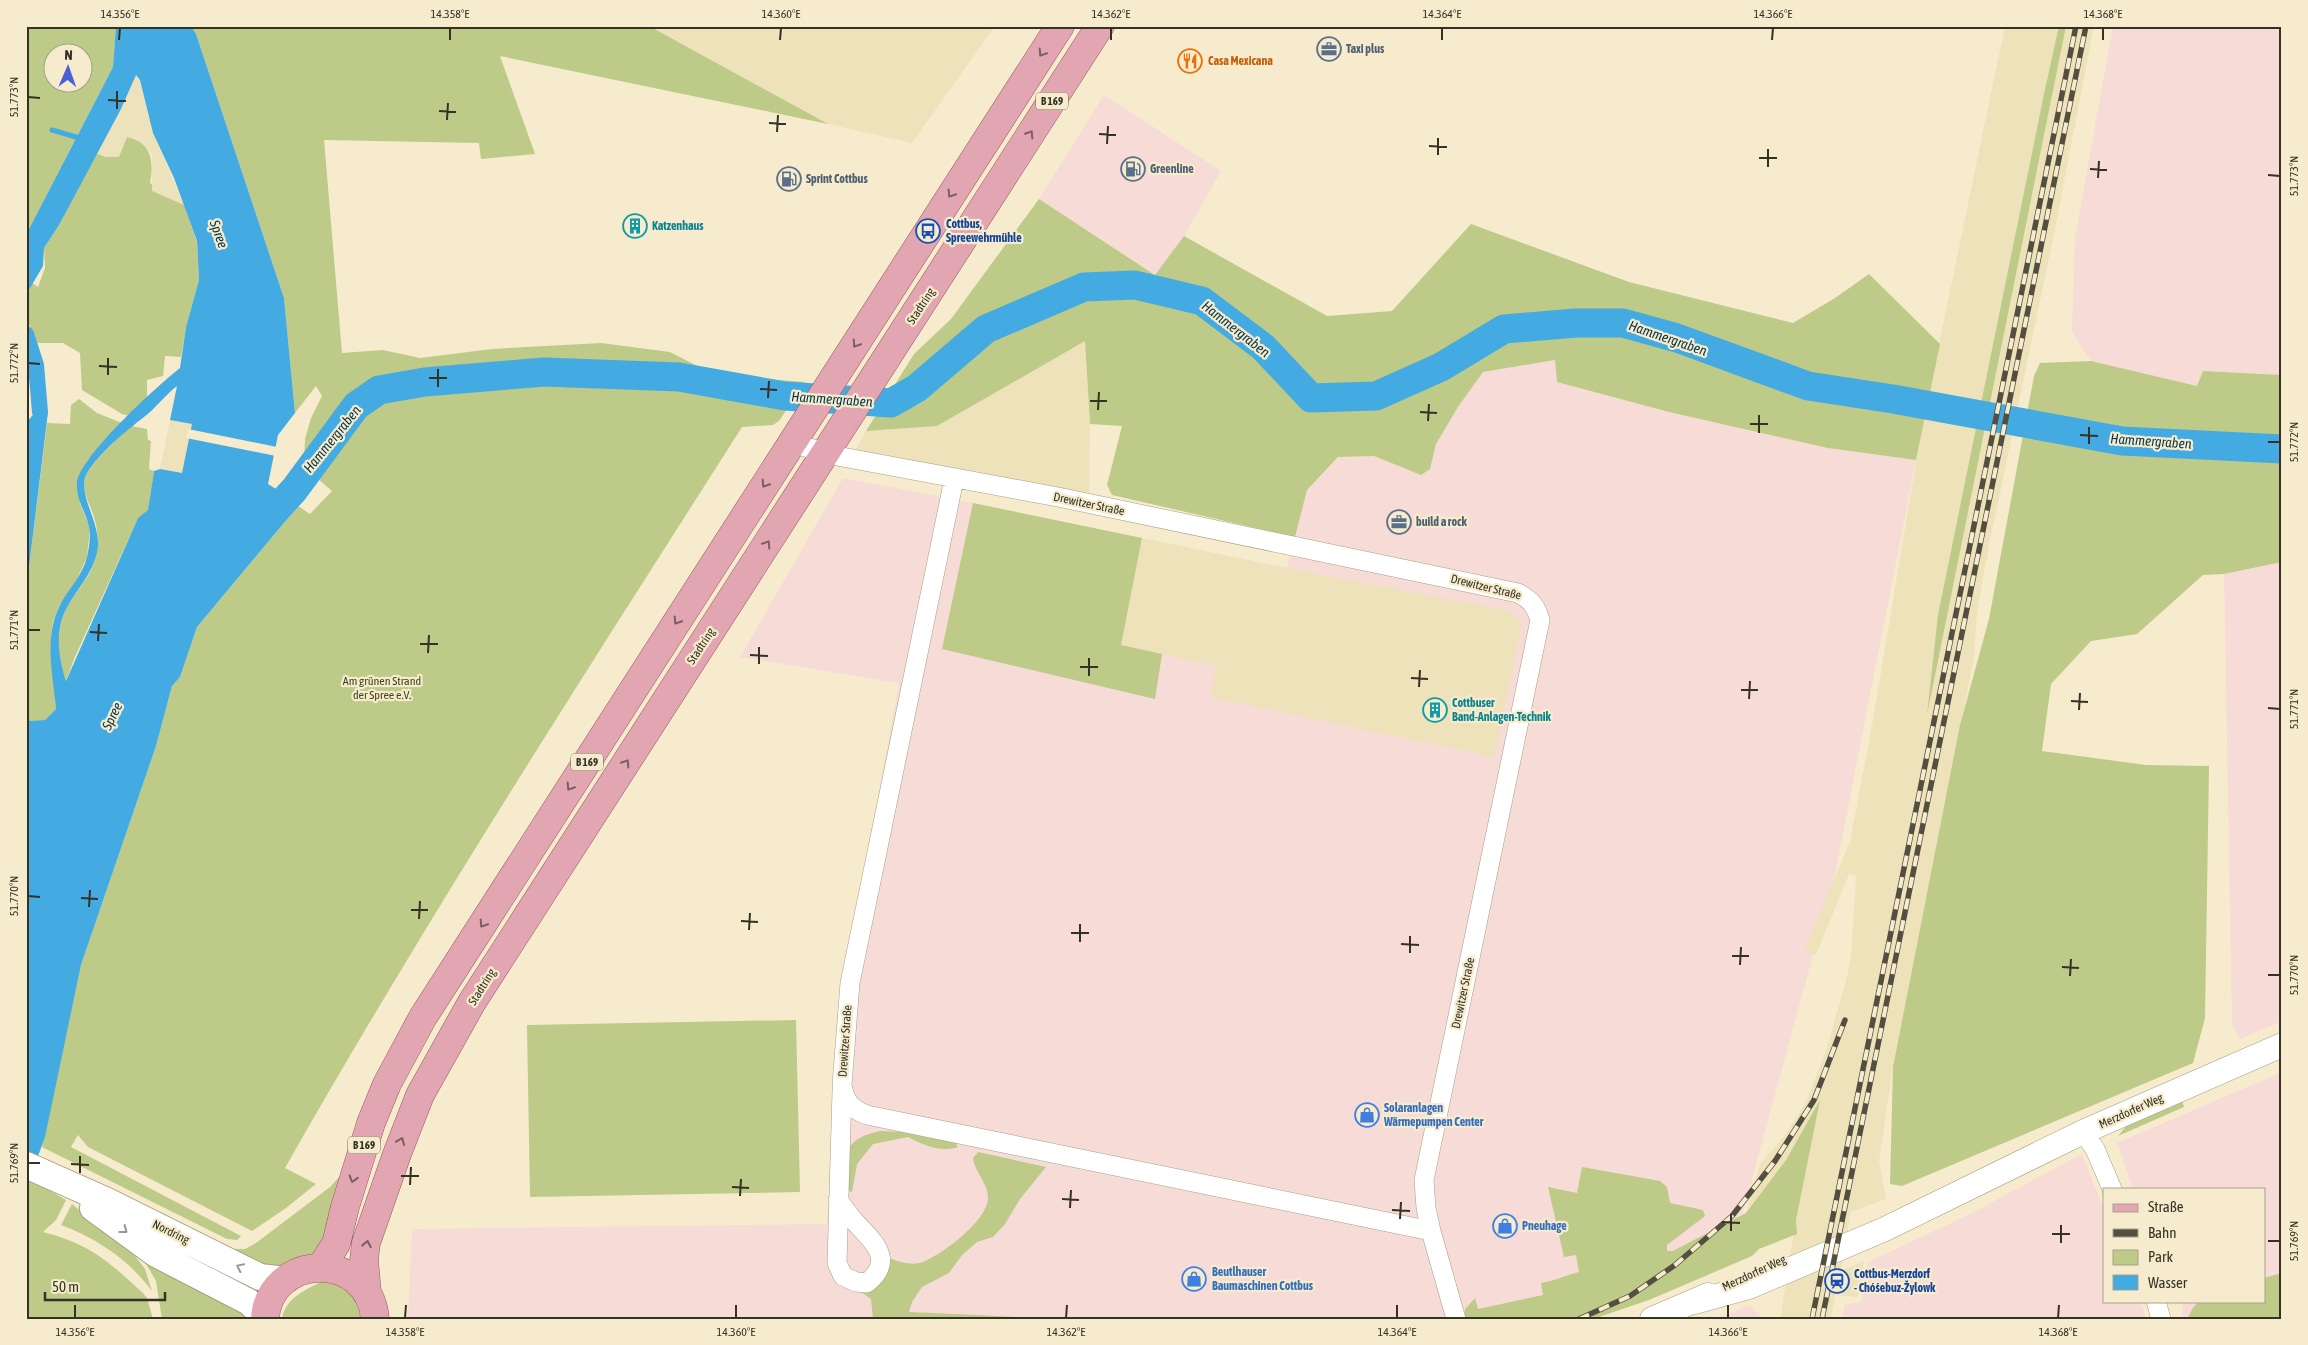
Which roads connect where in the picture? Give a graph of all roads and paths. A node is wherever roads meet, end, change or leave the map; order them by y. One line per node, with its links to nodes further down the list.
1 (1060, 26): 3 (main road, B 169, one-way to 3)
2 (1100, 26): 4 (main road, Stadtring / B 169, one-way to 2)
3 (797, 434): 4 (street, Drewitzer Straße); 14 (main road, B 169, one-way to 14)
4 (832, 443): 5 (street, Drewitzer Straße); 16 (main road, Stadtring / B 169, one-way to 4)
5 (954, 479): 7 (street, Drewitzer Straße); 13 (street, Drewitzer Straße)
6 (2282, 1045): 8 (street, Merzdorfer Weg)
7 (842, 1085): 12 (street); 13 (street, Drewitzer Straße)
8 (2083, 1132): 11 (street); 21 (street, Merzdorfer Weg)
9 (26, 1165): 10 (main road, Nordring)
10 (57, 1180): 15 (main road, Nordring, one-way to 10); 18 (main road, Nordring, one-way to 18)
11 (2112, 1188)
12 (838, 1200)
13 (1431, 1231): 20 (street, Drewitzer Straße)
14 (321, 1267): 15 (main road); 16 (main road)
15 (286, 1280): 18 (main road)
16 (368, 1292): 19 (main road, Stadtring / B 169)
17 (2156, 1302): 22 (street)
18 (265, 1318)
19 (375, 1319)
20 (1456, 1319)
21 (1652, 1319)
22 (2161, 1319)

